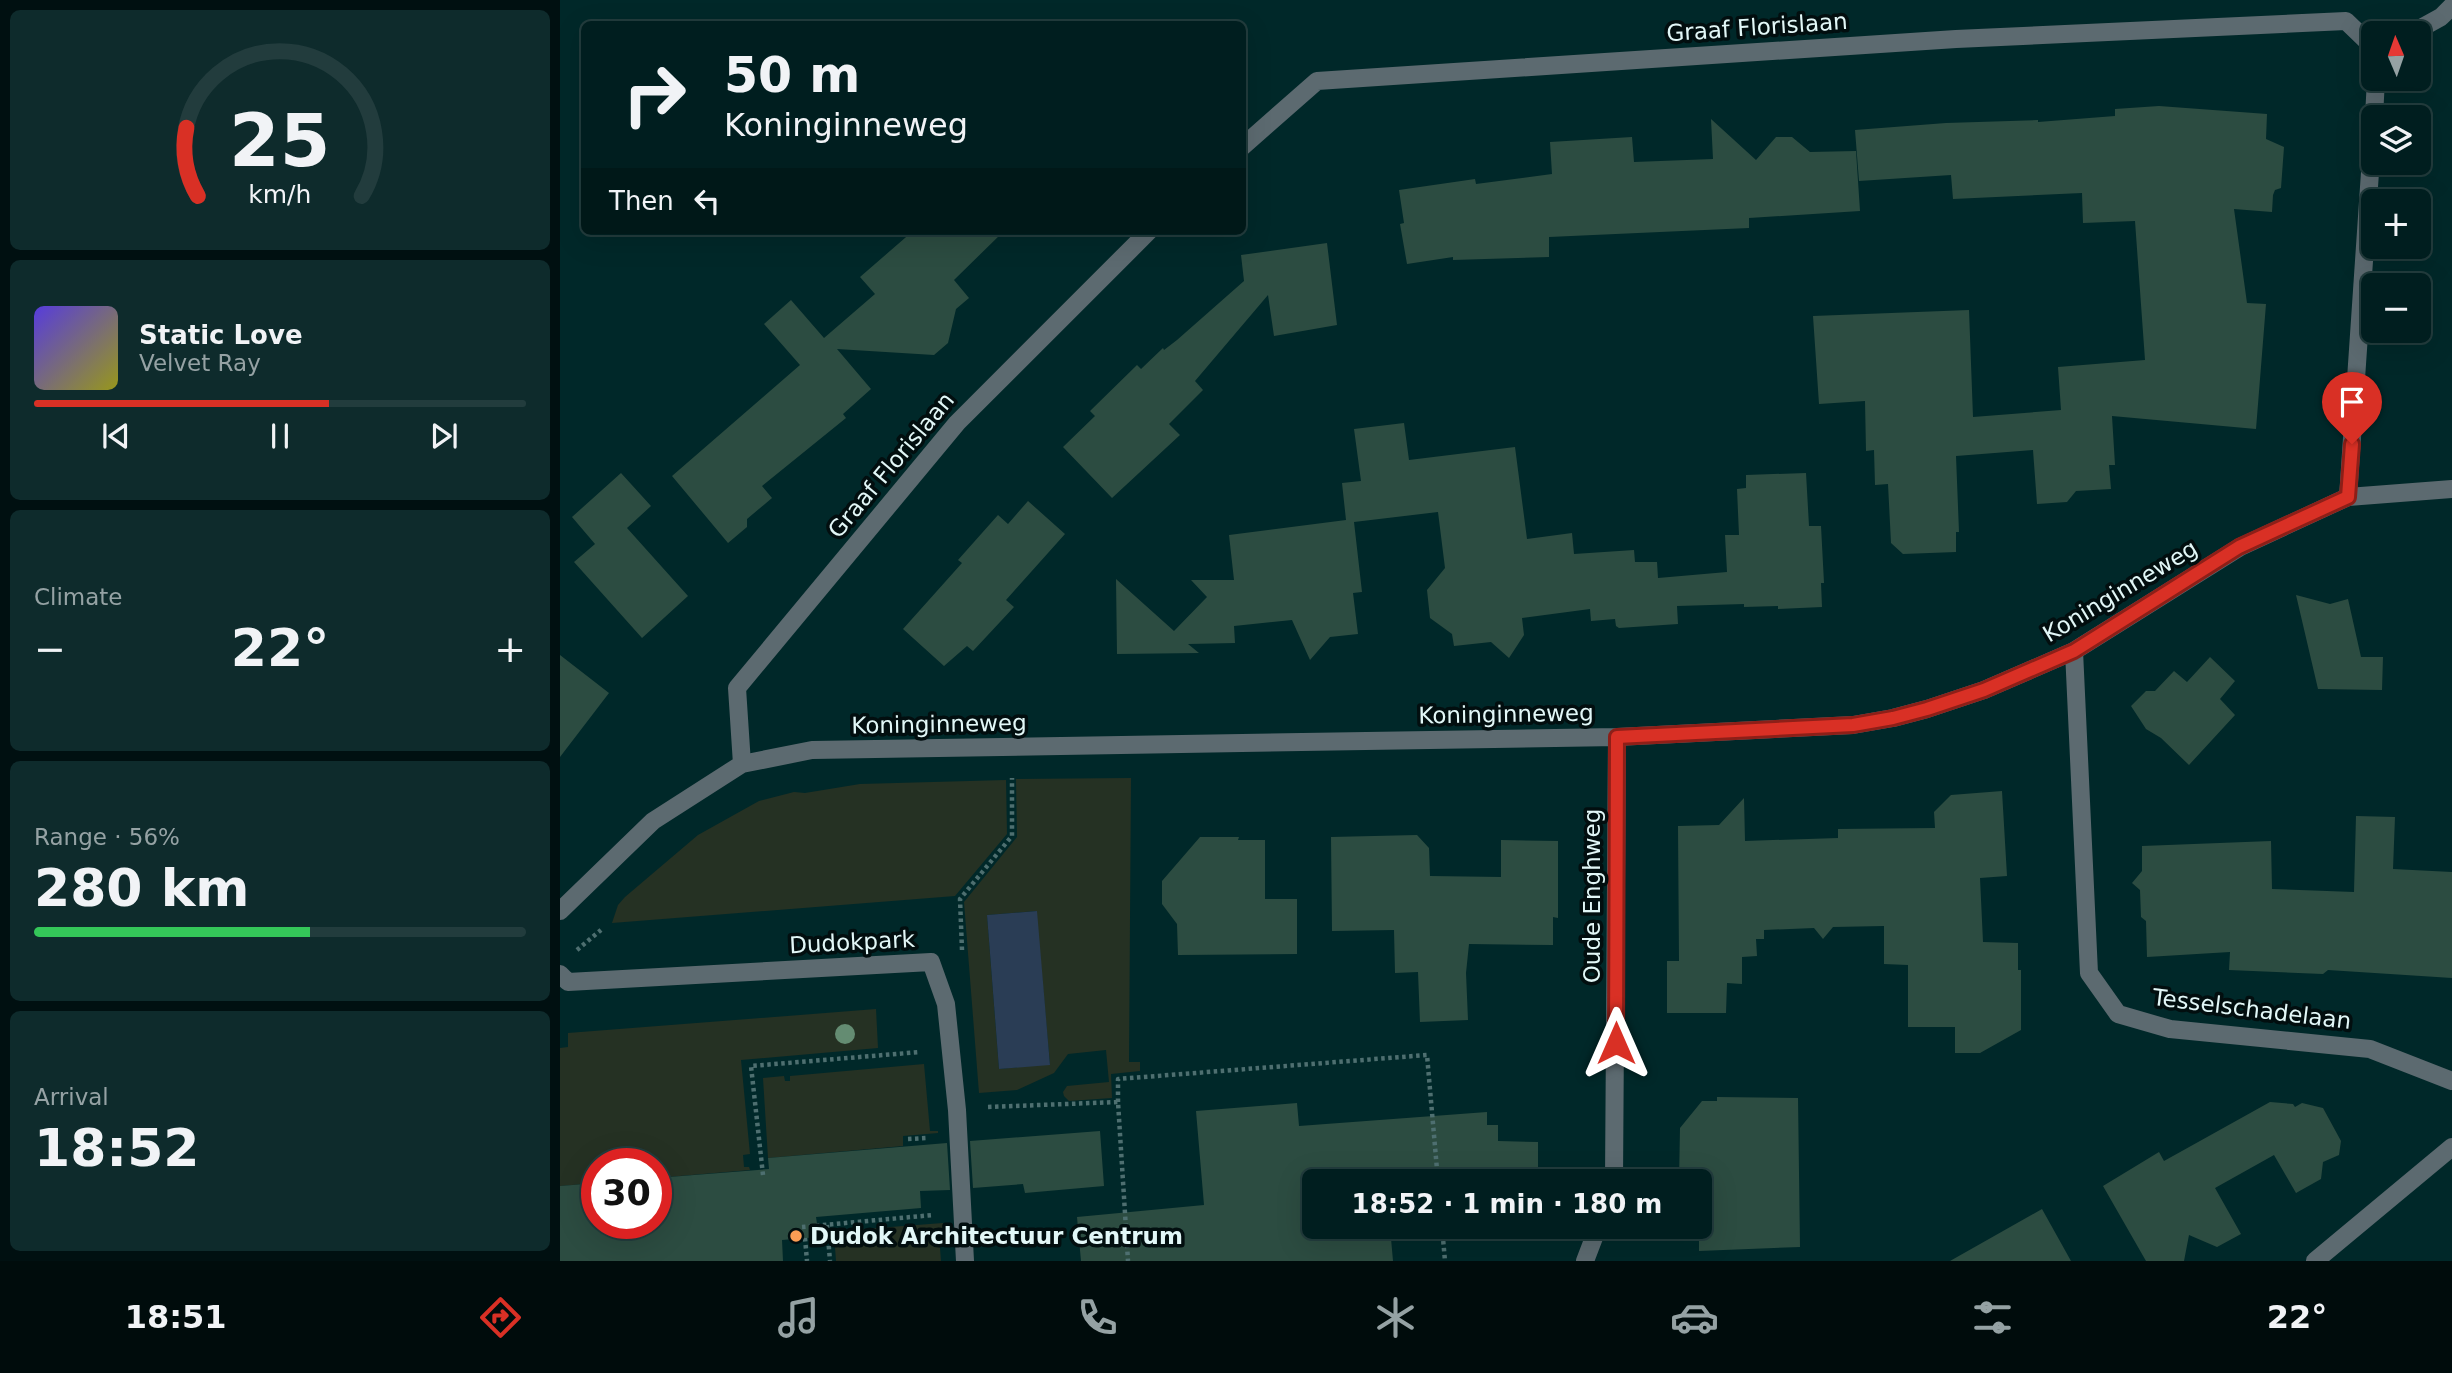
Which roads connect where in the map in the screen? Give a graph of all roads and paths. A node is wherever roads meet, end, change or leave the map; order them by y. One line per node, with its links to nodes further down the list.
1 (2452, 6): 2 (street)
2 (2431, 23)
3 (2361, 35): 4 (street, Graaf Florislaan)
4 (1246, 144)
5 (2370, 175): 8 (street)
6 (1145, 235): 12 (street, Graaf Florislaan)
7 (2452, 489): 8 (street, Koninginneweg)
8 (2348, 497): 9 (street, Koninginneweg)
9 (2074, 651): 10 (street, Koninginneweg); 17 (street, Tesselschadelaan)
10 (1617, 737): 11 (street, Koninginneweg); 22 (street, Oude Enghweg)
11 (1011, 747): 12 (street, Koninginneweg); 13 (path)
12 (742, 764): 14 (street, Koninginneweg)
13 (960, 900)
14 (560, 911)
15 (560, 974): 32 (street, Dudokpark)
16 (930, 1051): 23 (path)
17 (2452, 1081)
18 (1118, 1102): 19 (path); 21 (path); 33 (path)
19 (987, 1107)
20 (2452, 1147): 36 (street)
21 (1437, 1169)
22 (1614, 1169)
23 (763, 1175)
24 (932, 1216): 25 (path)
25 (827, 1225): 26 (path); 31 (path)
26 (802, 1227)
27 (805, 1238): 30 (path)
28 (1443, 1239): 34 (path)
29 (1593, 1239): 35 (street)
30 (807, 1261)
31 (830, 1261)
32 (965, 1261)
33 (1128, 1261)
34 (1445, 1261)
35 (1585, 1261)
36 (2315, 1261)

